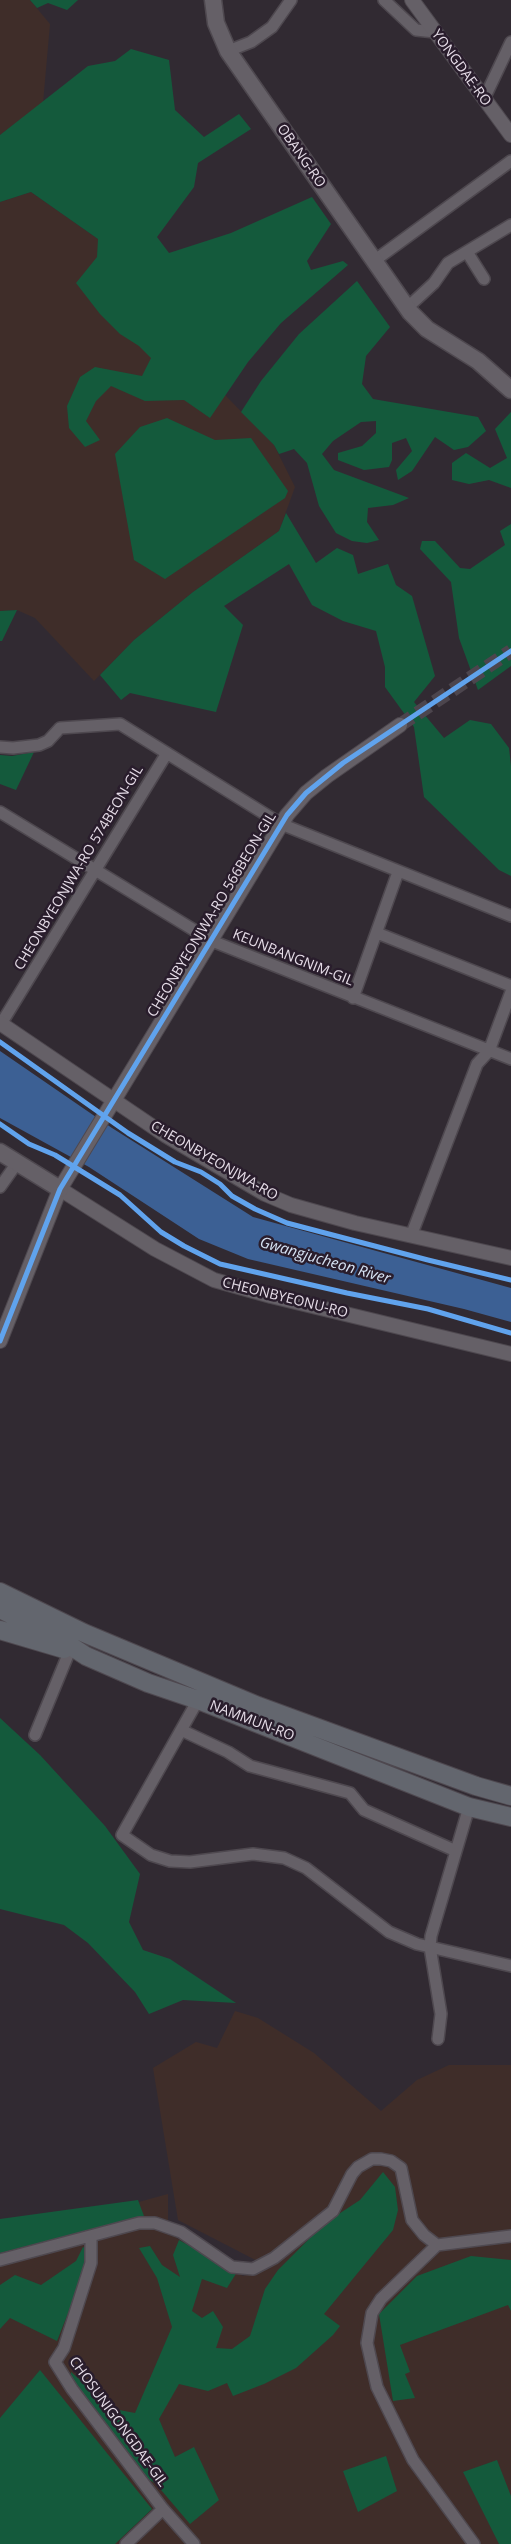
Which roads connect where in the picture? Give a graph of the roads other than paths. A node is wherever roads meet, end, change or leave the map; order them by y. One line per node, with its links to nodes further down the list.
1 (213, 0): 7 (main road, OBANG-RO)
2 (291, 0): 7 (street)
3 (384, 0): 5 (street)
4 (412, 0): 5 (street, YONGDAE-RO)
5 (435, 32): 8 (street, YONGDAE-RO)
6 (511, 42): 8 (street)
7 (228, 51): 13 (main road, OBANG-RO)
8 (484, 99): 9 (street, YONGDAE-RO)
9 (511, 135)
10 (511, 160): 13 (street)
11 (511, 225): 12 (street)
12 (466, 252): 14 (street); 15 (street)
13 (374, 262): 15 (main road, OBANG-RO)
14 (484, 279)
15 (407, 308): 16 (main road, OBANG-RO)
16 (511, 390)
17 (400, 725): 21 (street, CHEONBYEONJWA-RO 566BEON-GIL)
18 (0, 747): 19 (street)
19 (167, 753): 21 (street); 22 (street, CHEONBYEONJWA-RO 574BEON-GIL)
20 (0, 812): 22 (street, KEUNBANGNIM-GIL)
21 (281, 824): 23 (street); 26 (street, CHEONBYEONJWA-RO 566BEON-GIL)
22 (96, 869): 26 (street, KEUNBANGNIM-GIL); 30 (street, CHEONBYEONJWA-RO 574BEON-GIL)
23 (398, 872): 24 (street); 25 (street)
24 (511, 916)
25 (377, 933): 27 (street); 29 (street)
26 (212, 941): 29 (street, KEUNBANGNIM-GIL); 33 (street, CHEONBYEONJWA-RO 566BEON-GIL)
27 (511, 986)
28 (511, 992): 31 (street)
29 (353, 998): 31 (street, KEUNBANGNIM-GIL)
30 (1, 1023): 33 (street, CHEONBYEONJWA-RO)
31 (489, 1051): 32 (street, KEUNBANGNIM-GIL); 38 (street)
32 (511, 1059)
33 (113, 1101): 37 (street, CHEONBYEONJWA-RO 566BEON-GIL); 38 (street, CHEONBYEONJWA-RO)
34 (0, 1152): 35 (main road, CHEONBYEONU-RO)
35 (17, 1163): 36 (street); 37 (main road, CHEONBYEONU-RO)
36 (0, 1187)
37 (60, 1189): 40 (street, CHEONBYEONJWA-RO 566BEON-GIL); 41 (street, CHEONBYEONU-RO)
38 (411, 1236): 39 (street, CHEONBYEONJWA-RO)
39 (511, 1258)
40 (0, 1341)
41 (511, 1354)
42 (0, 1592): 46 (main road, NAMMUN-RO)
43 (0, 1609): 45 (main road, NAMMUN-RO)
44 (0, 1630): 45 (main road)
45 (78, 1653): 47 (main road, NAMMUN-RO); 49 (street)
46 (229, 1694): 47 (main road); 50 (main road, NAMMUN-RO)
47 (201, 1701): 48 (street); 51 (main road, NAMMUN-RO)
48 (181, 1730): 53 (street); 54 (street)
49 (35, 1735)
50 (511, 1796)
51 (469, 1807): 52 (main road, NAMMUN-RO); 53 (street)
52 (511, 1817)
53 (456, 1851): 54 (street)
54 (430, 1947): 55 (street); 56 (street)
55 (511, 1966)
56 (438, 2039)
57 (91, 2236): 59 (street); 60 (street); 61 (street, CHOSUNIGONGDAE-GIL)
58 (511, 2236): 59 (street)
59 (436, 2245): 64 (street)
60 (0, 2260)
61 (163, 2509): 62 (street, CHOSUNIGONGDAE-GIL); 63 (street, CHOSUNIGONGDAE-GIL)
62 (126, 2544)
63 (194, 2544)
64 (474, 2544)

